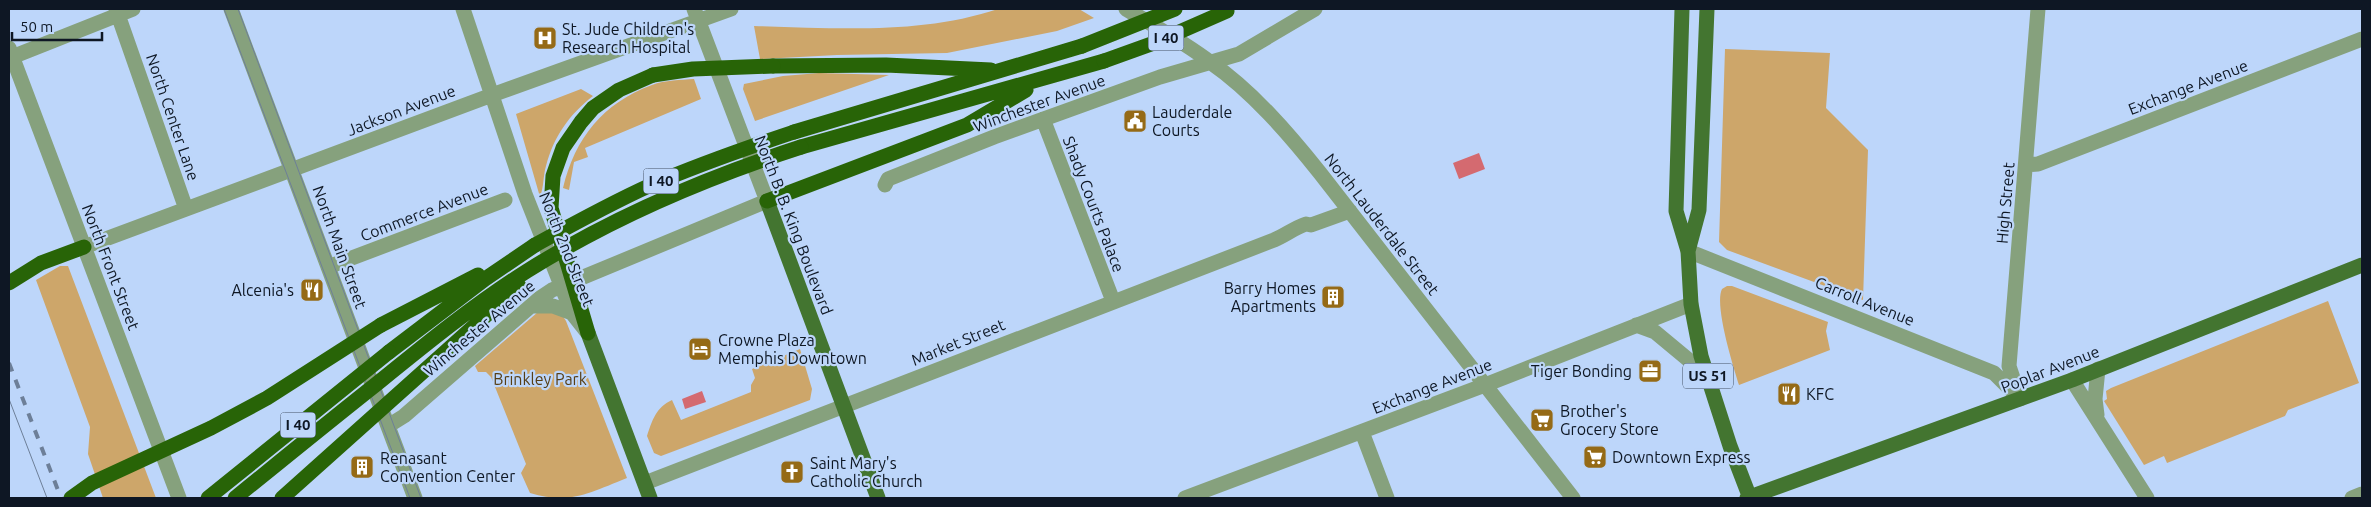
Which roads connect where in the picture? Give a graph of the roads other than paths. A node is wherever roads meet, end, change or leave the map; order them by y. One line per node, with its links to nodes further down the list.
1 (133, 9): 12 (street)
2 (231, 9): 22 (street, North Main Street)
3 (463, 9): 19 (street, North 2nd Street)
4 (731, 9): 13 (street, Jackson Avenue)
5 (1126, 9): 16 (street, North Lauderdale Street)
6 (1175, 9): 17 (highway, I 40, bridge)
7 (1315, 9): 16 (street, Winchester Avenue)
8 (1682, 9): 30 (main road, US 51)
9 (1707, 9): 30 (main road, US 51)
10 (2038, 9): 21 (street, High Street)
11 (1229, 10): 18 (highway, I 40, bridge)
12 (117, 11): 15 (street); 26 (street, North Center Lane)
13 (696, 15): 19 (street, Jackson Avenue); 25 (street, North B. B. King Boulevard)
14 (2362, 39): 21 (street, Exchange Avenue)
15 (10, 52): 29 (street, North Front Street)
16 (1211, 62): 20 (street, Winchester Avenue); 27 (street, North Lauderdale Street)
17 (1005, 71): 28 (highway, I 40, bridge); 35 (highway, bridge)
18 (1042, 80): 25 (highway); 31 (highway, I 40, bridge)
19 (492, 95): 22 (street, Jackson Avenue); 35 (street, North 2nd Street)
20 (1044, 119): 23 (street, Winchester Avenue); 36 (street, Shady Courts Palace)
21 (2026, 165): 46 (street, High Street)
22 (292, 170): 26 (street, Jackson Avenue); 33 (street, North Main Street)
23 (885, 186)
24 (505, 200): 33 (street, Commerce Avenue)
25 (767, 201): 35 (street, Winchester Avenue); 47 (main road, North B. B. King Boulevard)
26 (186, 209): 29 (street, Jackson Avenue)
27 (1350, 211): 36 (street, Market Street); 45 (street, North Lauderdale Street)
28 (534, 245): 53 (highway, bridge); 55 (highway, I 40, bridge)
29 (84, 247): 34 (highway); 54 (street, North Front Street)
30 (1688, 251): 37 (main road, US 51); 46 (street, Carroll Avenue)
31 (556, 253): 56 (highway, I 40, bridge); 57 (highway, bridge)
32 (2362, 265): 42 (main road, Poplar Avenue)
33 (328, 267): 49 (street, North Main Street)
34 (9, 283)
35 (568, 283): 38 (street, Winchester Avenue); 39 (street, North 2nd Street); 41 (highway)
36 (1113, 301): 47 (street, Market Street)
37 (1690, 304): 40 (street, Exchange Avenue); 43 (main road, US 51)
38 (532, 306): 39 (street); 49 (street, Winchester Avenue)
39 (572, 312): 41 (street, North 2nd Street)
40 (1636, 325): 43 (street); 45 (street, Exchange Avenue)
41 (588, 333): 51 (main road, North 2nd Street)
42 (2098, 370): 44 (main road, Poplar Avenue); 48 (street)
43 (1708, 376): 64 (main road, US 51)
44 (2072, 380): 46 (main road, Poplar Avenue); 48 (street)
45 (1485, 385): 50 (street, Exchange Avenue); 63 (street, North Lauderdale Street)
46 (2020, 399): 64 (main road, Poplar Avenue)
47 (843, 406): 51 (street, Market Street); 60 (main road, North B. B. King Boulevard)
48 (2097, 416): 65 (street)
49 (388, 426): 58 (street, North Main Street)
50 (1362, 432): 61 (street, Exchange Avenue); 62 (street)
51 (645, 483): 59 (main road, North 2nd Street)
52 (2362, 494): 66 (street)
53 (71, 498)
54 (179, 498)
55 (208, 498)
56 (236, 498)
57 (282, 498)
58 (415, 498)
59 (650, 498)
60 (878, 498)
61 (1185, 498)
62 (1387, 498)
63 (1573, 498)
64 (1749, 498)
65 (2147, 498)
66 (2352, 498)

